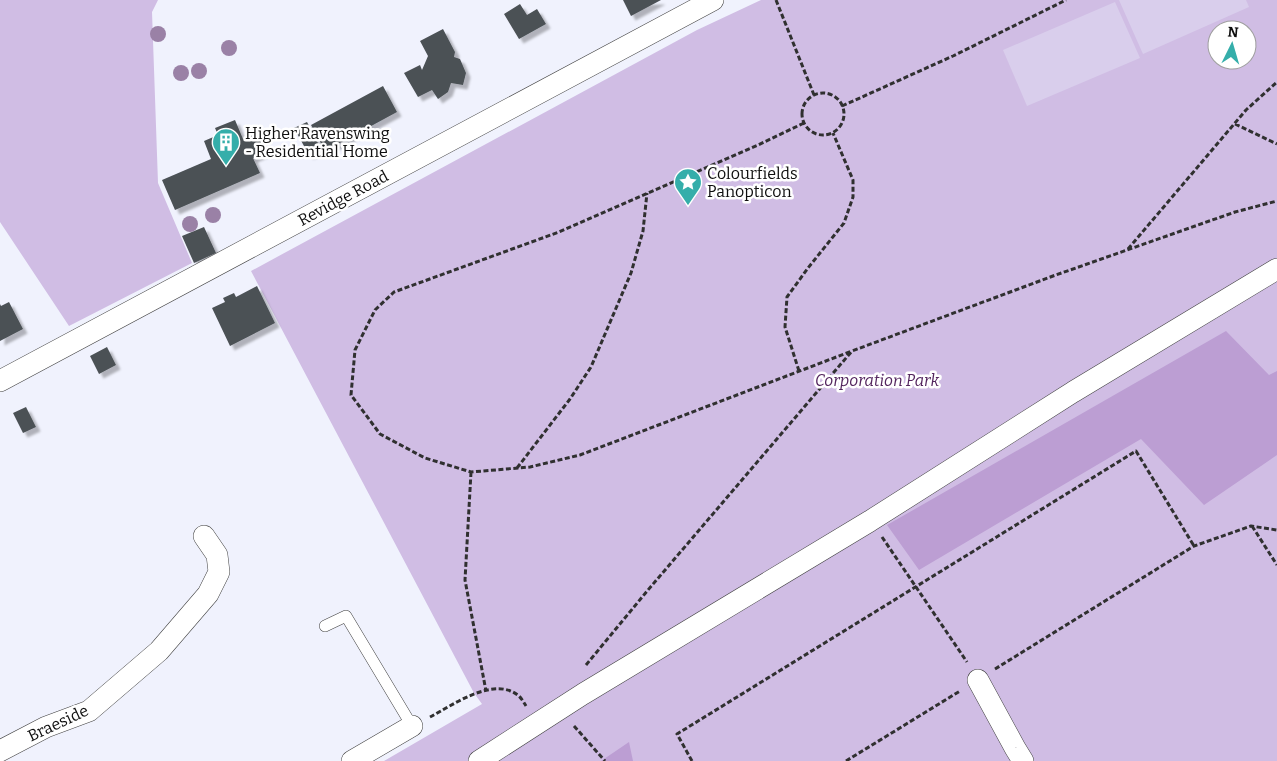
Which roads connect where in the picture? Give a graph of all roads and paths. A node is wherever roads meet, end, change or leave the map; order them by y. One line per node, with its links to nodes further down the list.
1 (712, 0): 17 (street, Revidge Road)
2 (776, 0): 5 (path)
3 (1066, 0): 6 (path)
4 (1277, 82): 8 (path)
5 (814, 95): 6 (path); 7 (path)
6 (842, 106): 9 (path)
7 (804, 123): 9 (path); 11 (path)
8 (1235, 124): 10 (path); 13 (path)
9 (832, 132): 16 (path)
10 (1277, 144)
11 (647, 193): 18 (path); 19 (path)
12 (1277, 201): 13 (path)
13 (1128, 249): 15 (path)
14 (1277, 269): 20 (street)
15 (852, 351): 16 (path); 28 (path)
16 (799, 372): 18 (path)
17 (0, 381)
18 (517, 468): 19 (path)
19 (470, 472): 30 (path)
20 (870, 521): 26 (path); 31 (street)
21 (1252, 526): 22 (path); 24 (path); 25 (path)
22 (1277, 530)
23 (204, 536): 34 (street, Braeside)
24 (1194, 546): 26 (path); 29 (path)
25 (1277, 564)
26 (915, 587): 29 (path); 38 (path)
27 (325, 626): 33 (lane)
28 (582, 670)
29 (978, 680): 39 (path); 40 (street)
30 (486, 691): 32 (path); 33 (path)
31 (559, 709): 32 (street); 37 (path)
32 (540, 721): 36 (street)
33 (412, 726): 35 (street)
34 (0, 751)
35 (352, 761)
36 (479, 761)
37 (605, 761)
38 (692, 761)
39 (846, 761)
40 (1023, 761)

